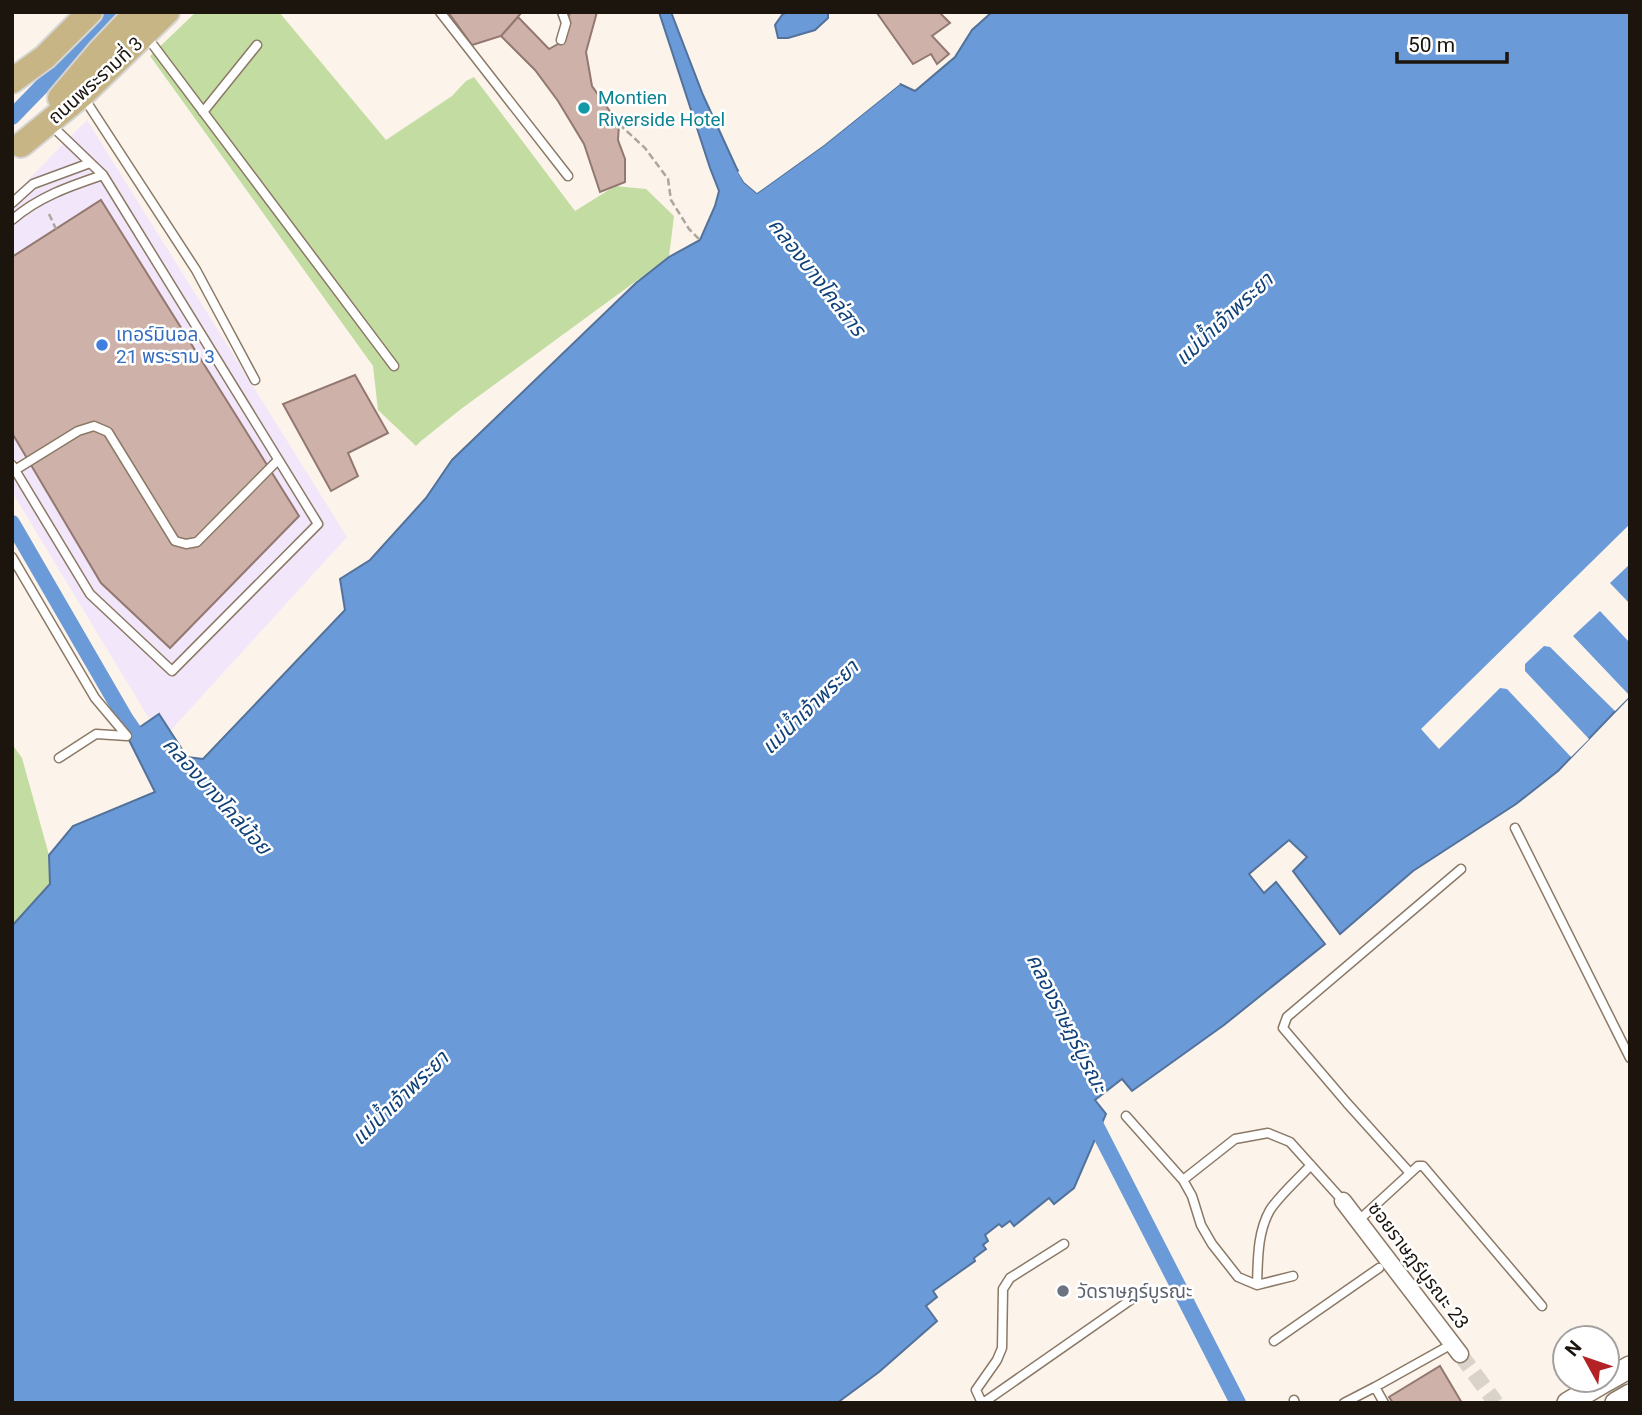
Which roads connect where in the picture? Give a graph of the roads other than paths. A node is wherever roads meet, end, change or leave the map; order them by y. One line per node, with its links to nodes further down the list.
1 (70, 12): 9 (main road)
2 (90, 12): 9 (main road)
3 (167, 12): 6 (main road, ถนนพระรามที่ 3)
4 (440, 12): 16 (lane)
5 (562, 12): 7 (lane)
6 (141, 23): 10 (main road, ถนนพระรามที่ 3); 11 (lane); 13 (main road, ถนนพระรามที่ 3)
7 (561, 40)
8 (257, 45): 11 (lane)
9 (12, 80)
10 (82, 95): 12 (main road, ถนนพระรามที่ 3); 20 (lane)
11 (203, 112): 19 (lane)
12 (48, 122): 13 (main road, ถนนพระรามที่ 3); 14 (lane)
13 (17, 150)
14 (90, 163): 15 (lane); 17 (lane)
15 (103, 175): 18 (lane); 21 (lane)
16 (568, 176)
17 (12, 203)
18 (12, 220)
19 (394, 366)
20 (255, 380)
21 (278, 460): 22 (lane); 22 (lane)
22 (14, 467)
23 (12, 557): 24 (lane)
24 (59, 758)
25 (1515, 828): 27 (lane)
26 (1461, 869): 30 (lane)
27 (1628, 1054)
28 (1126, 1115): 31 (lane)
29 (1311, 1165): 31 (lane); 32 (lane); 37 (lane)
30 (1410, 1173): 33 (lane); 39 (lane)
31 (1183, 1181): 37 (lane)
32 (1343, 1201): 33 (street, ซอยราษฎร์บูรณะ 23)
33 (1359, 1220): 35 (street, ซอยราษฎร์บูรณะ 23)
34 (1064, 1244): 45 (lane)
35 (1384, 1265): 40 (lane); 41 (street, ซอยราษฎร์บูรณะ 23)
36 (1293, 1276): 37 (lane)
37 (1257, 1285)
38 (1132, 1299): 45 (lane)
39 (1542, 1306)
40 (1274, 1340)
41 (1456, 1349): 42 (lane)
42 (1374, 1387): 46 (lane); 47 (lane)
43 (1583, 1394): 48 (main road)
44 (1630, 1395): 49 (main road)
45 (982, 1403)
46 (1344, 1403)
47 (1384, 1403)
48 (1568, 1403)
49 (1616, 1403)

